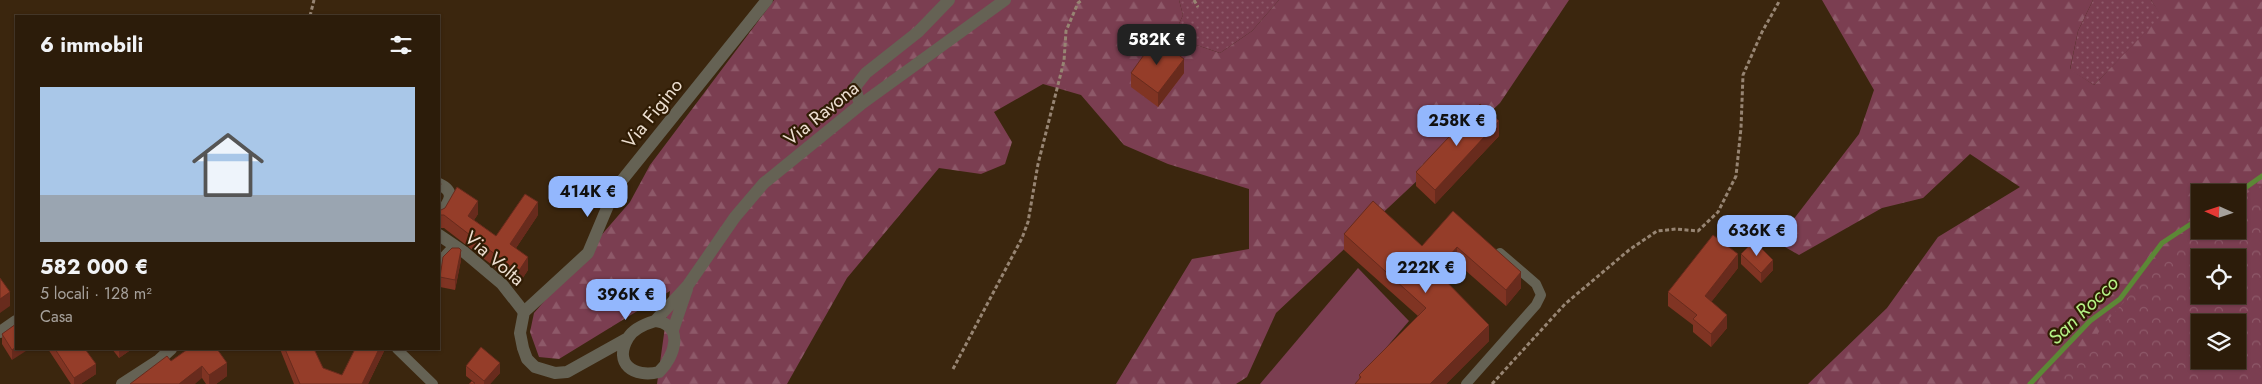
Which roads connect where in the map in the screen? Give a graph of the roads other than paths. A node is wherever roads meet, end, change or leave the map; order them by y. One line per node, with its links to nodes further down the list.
1 (767, 0): 12 (street, Via Figino)
2 (949, 0): 4 (street)
3 (1005, 0): 4 (street, Via Ravona)
4 (860, 105): 11 (street, Via Ravona)
5 (440, 184): 6 (street)
6 (440, 215)
7 (440, 236): 9 (street, Via Volta)
8 (1491, 246): 26 (lane)
9 (464, 252): 10 (lane); 12 (street, Via Volta)
10 (440, 261)
11 (688, 284): 14 (street, Via Ravona); 15 (street, Via Ravona)
12 (524, 312): 20 (street)
13 (15, 321): 16 (street)
14 (655, 321): 15 (street); 17 (street)
15 (673, 330): 22 (street)
16 (0, 332)
17 (628, 338): 20 (street); 21 (street)
18 (170, 350): 23 (street)
19 (398, 350): 24 (lane)
20 (600, 354): 21 (street)
21 (629, 367): 22 (street); 25 (street)
22 (656, 378)
23 (122, 384)
24 (433, 384)
25 (632, 384)
26 (1466, 384)

